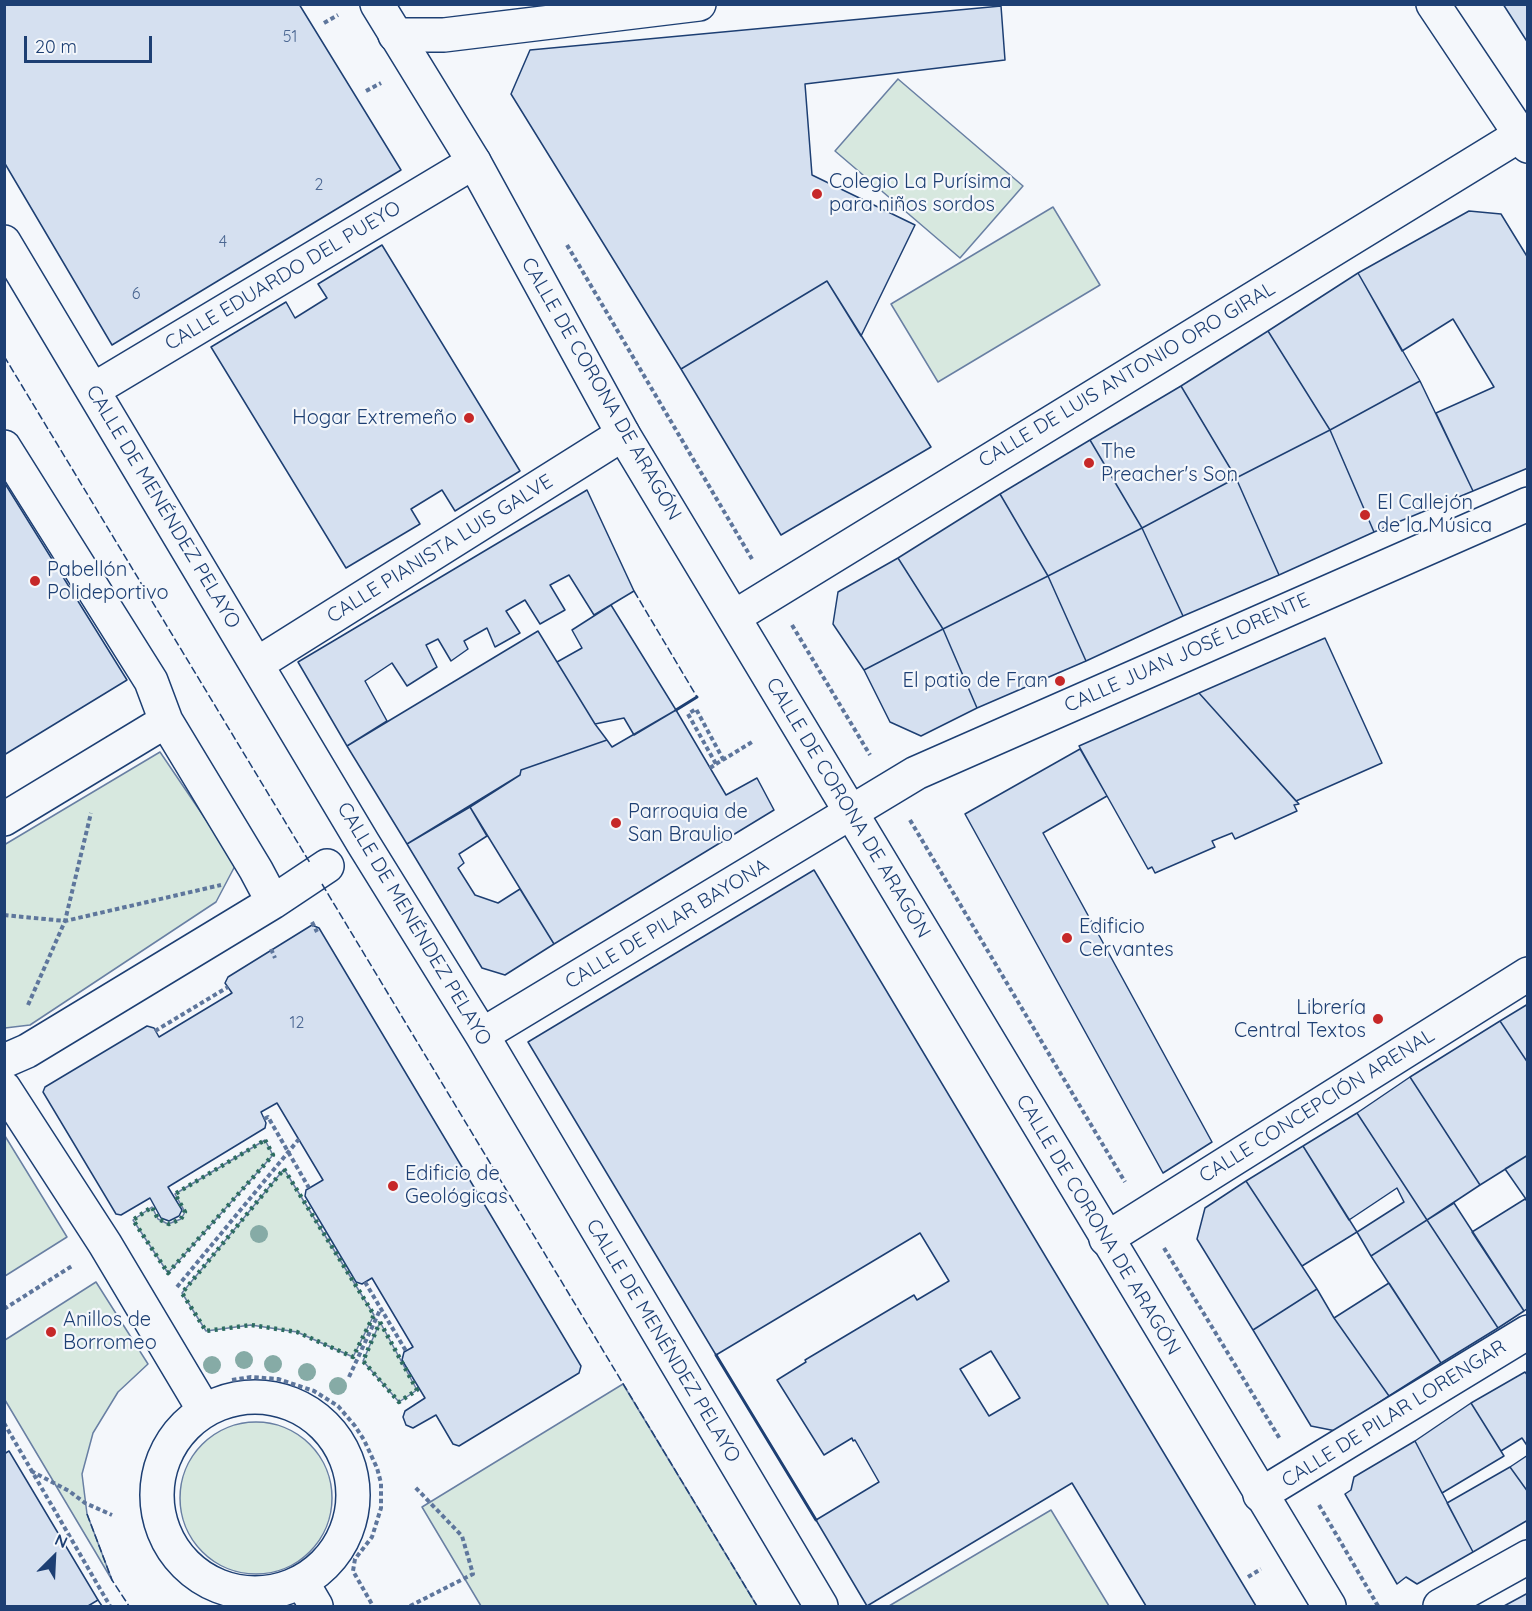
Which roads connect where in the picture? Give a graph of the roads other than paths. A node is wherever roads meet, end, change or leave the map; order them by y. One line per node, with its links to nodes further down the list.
1 (377, 4): 4 (street, CALLE DE CORONA DE ARAGÓN)
2 (699, 4): 4 (street)
3 (1433, 4): 5 (street)
4 (395, 35): 6 (street, CALLE DE CORONA DE ARAGÓN)
5 (1524, 140): 12 (street, CALLE DE LUIS ANTONIO ORO GIRAL)
6 (474, 162): 8 (street, CALLE EDUARDO DEL PUEYO); 9 (street, CALLE DE CORONA DE ARAGÓN)
7 (4, 242): 8 (street, CALLE DE MENÉNDEZ PELAYO)
8 (93, 390): 13 (street, CALLE DE MENÉNDEZ PELAYO)
9 (623, 434): 12 (street, CALLE DE CORONA DE ARAGÓN); 13 (street, CALLE PIANISTA LUIS GALVE)
10 (4, 447): 14 (street)
11 (1527, 504): 15 (street, CALLE JUAN JOSÉ LORENTE)
12 (734, 617): 15 (street, CALLE DE CORONA DE ARAGÓN)
13 (257, 664): 20 (street, CALLE DE MENÉNDEZ PELAYO)
14 (166, 720): 16 (street); 18 (street)
15 (852, 813): 20 (street, CALLE DE PILAR BAYONA); 23 (street, CALLE DE CORONA DE ARAGÓN)
16 (4, 819)
17 (327, 866): 18 (street)
18 (273, 902): 21 (street)
19 (1527, 974): 23 (street, CALLE CONCEPCIÓN ARENAL)
20 (482, 1035): 29 (street, CALLE DE MENÉNDEZ PELAYO)
21 (4, 1061)
22 (4, 1088): 25 (street)
23 (1106, 1239): 26 (street, CALLE DE CORONA DE ARAGÓN)
24 (1527, 1332): 26 (street, CALLE DE PILAR LORENGAR)
25 (204, 1410): 28 (street); 28 (street)
26 (1260, 1496): 30 (street, CALLE DE CORONA DE ARAGÓN)
27 (1527, 1557): 31 (street)
28 (309, 1594)
29 (821, 1606)
30 (1329, 1606)
31 (1440, 1606)

